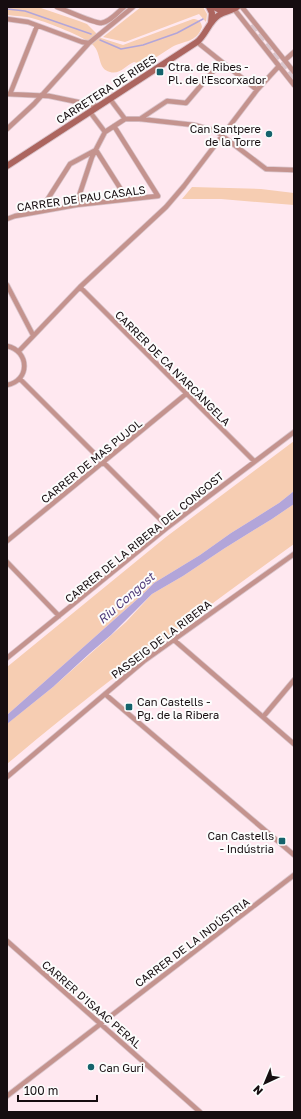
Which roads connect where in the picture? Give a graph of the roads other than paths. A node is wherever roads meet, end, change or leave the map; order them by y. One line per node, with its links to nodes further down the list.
1 (57, 7): 9 (street)
2 (124, 7): 9 (street)
3 (133, 7): 12 (street)
4 (209, 7): 10 (street)
5 (214, 7): 7 (street)
6 (242, 7): 16 (street)
7 (234, 9): 10 (street, CARRETERA DE RIBES); 18 (street)
8 (7, 19): 11 (street)
9 (99, 22): 12 (street)
10 (211, 23): 13 (street, CARRETERA DE RIBES)
11 (37, 26): 14 (street); 22 (street)
12 (100, 33): 14 (street)
13 (197, 42): 17 (street); 24 (street, CARRETERA DE RIBES)
14 (89, 43): 23 (street)
15 (294, 52): 16 (street)
16 (285, 60): 19 (street)
17 (221, 62): 21 (street); 27 (street)
18 (279, 66): 20 (street); 21 (street)
19 (294, 72)
20 (294, 85)
21 (257, 90): 32 (street)
22 (8, 94): 23 (street)
23 (41, 96): 25 (street); 30 (street)
24 (110, 99): 25 (street, CARRETERA DE RIBES); 28 (street)
25 (97, 106): 26 (street, CARRETERA DE RIBES)
26 (90, 112): 31 (street); 34 (street, CARRETERA DE RIBES)
27 (140, 119): 28 (street); 32 (street)
28 (125, 120): 29 (street)
29 (114, 126): 31 (street); 36 (street, CARRER DE PAU CASALS)
30 (7, 129)
31 (105, 132): 33 (street)
32 (222, 136): 35 (street); 41 (street)
33 (96, 150): 36 (street); 37 (street); 38 (street)
34 (7, 166)
35 (294, 170)
36 (127, 199): 37 (street, CARRER DE PAU CASALS)
37 (76, 205): 38 (street, CARRER DE PAU CASALS)
38 (34, 213): 39 (street, CARRER DE PAU CASALS)
39 (7, 219)
40 (7, 285): 42 (street)
41 (80, 287): 42 (street); 47 (street, CARRER DE CA N'ARCÀNGELA)
42 (33, 335): 44 (street)
43 (7, 346): 44 (street)
44 (19, 351): 45 (street)
45 (20, 379): 46 (street); 50 (street)
46 (7, 385)
47 (186, 394): 49 (street, CARRER DE CA N'ARCÀNGELA); 50 (street, CARRER DE MAS PUJOL)
48 (294, 432): 49 (street, CARRER DE LA RIBERA DEL CONGOST)
49 (254, 461): 51 (street, CARRER DE LA RIBERA DEL CONGOST)
50 (104, 462): 51 (street); 52 (street, CARRER DE MAS PUJOL)
51 (168, 527): 55 (street, CARRER DE LA RIBERA DEL CONGOST)
52 (7, 541)
53 (294, 554): 56 (street, PASSEIG DE LA RIBERA)
54 (7, 562): 55 (street)
55 (60, 616): 57 (street, CARRER DE LA RIBERA DEL CONGOST)
56 (174, 640): 59 (street, PASSEIG DE LA RIBERA); 60 (street)
57 (7, 658)
58 (294, 680): 60 (street)
59 (105, 694): 62 (street, PASSEIG DE LA RIBERA); 63 (street)
60 (263, 717): 61 (street)
61 (294, 744)
62 (7, 776)
63 (294, 855)
64 (294, 875): 66 (street, CARRER DE LA INDÚSTRIA)
65 (7, 942): 66 (street, CARRER D'ISAAC PERAL)
66 (100, 1023): 67 (street, CARRER DE LA INDÚSTRIA); 68 (street, CARRER D'ISAAC PERAL)
67 (7, 1096)
68 (200, 1112)

